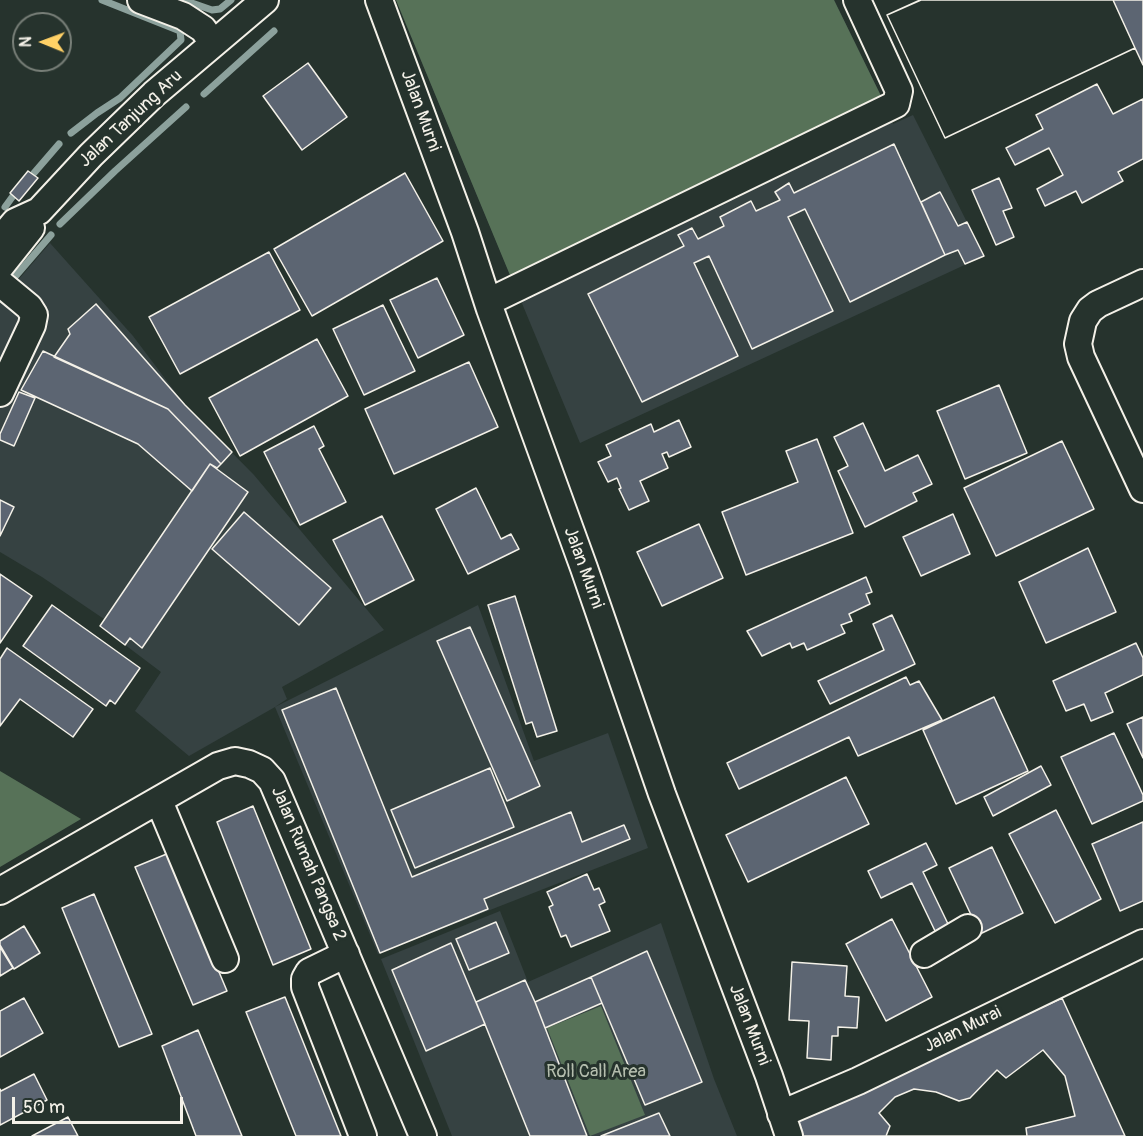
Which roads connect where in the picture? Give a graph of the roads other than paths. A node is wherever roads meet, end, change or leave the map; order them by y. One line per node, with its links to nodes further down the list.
1 (141, 0): 5 (street)
2 (265, 0): 5 (street, Jalan Tanjung Aru)
3 (379, 0): 11 (street, Jalan Murni)
4 (857, 0): 11 (street)
5 (213, 43): 6 (street, Jalan Tanjung Aru)
6 (39, 211): 7 (street, Jalan Tanjung Aru); 8 (street)
7 (0, 240)
8 (0, 267)
9 (0, 283): 12 (street)
10 (1143, 283): 13 (street)
11 (488, 302): 21 (street, Jalan Murni)
12 (0, 393)
13 (1143, 489)
14 (159, 801): 15 (street, Jalan Rumah Pangsa 2); 18 (street, Jalan Rumah Pangsa 2); 20 (street)
15 (0, 891)
16 (968, 928): 19 (street)
17 (1143, 942): 21 (street, Jalan Murai)
18 (346, 954): 22 (street); 23 (street, Jalan Rumah Pangsa 2)
19 (924, 954)
20 (225, 958)
21 (785, 1125)
22 (363, 1136)
23 (423, 1136)

